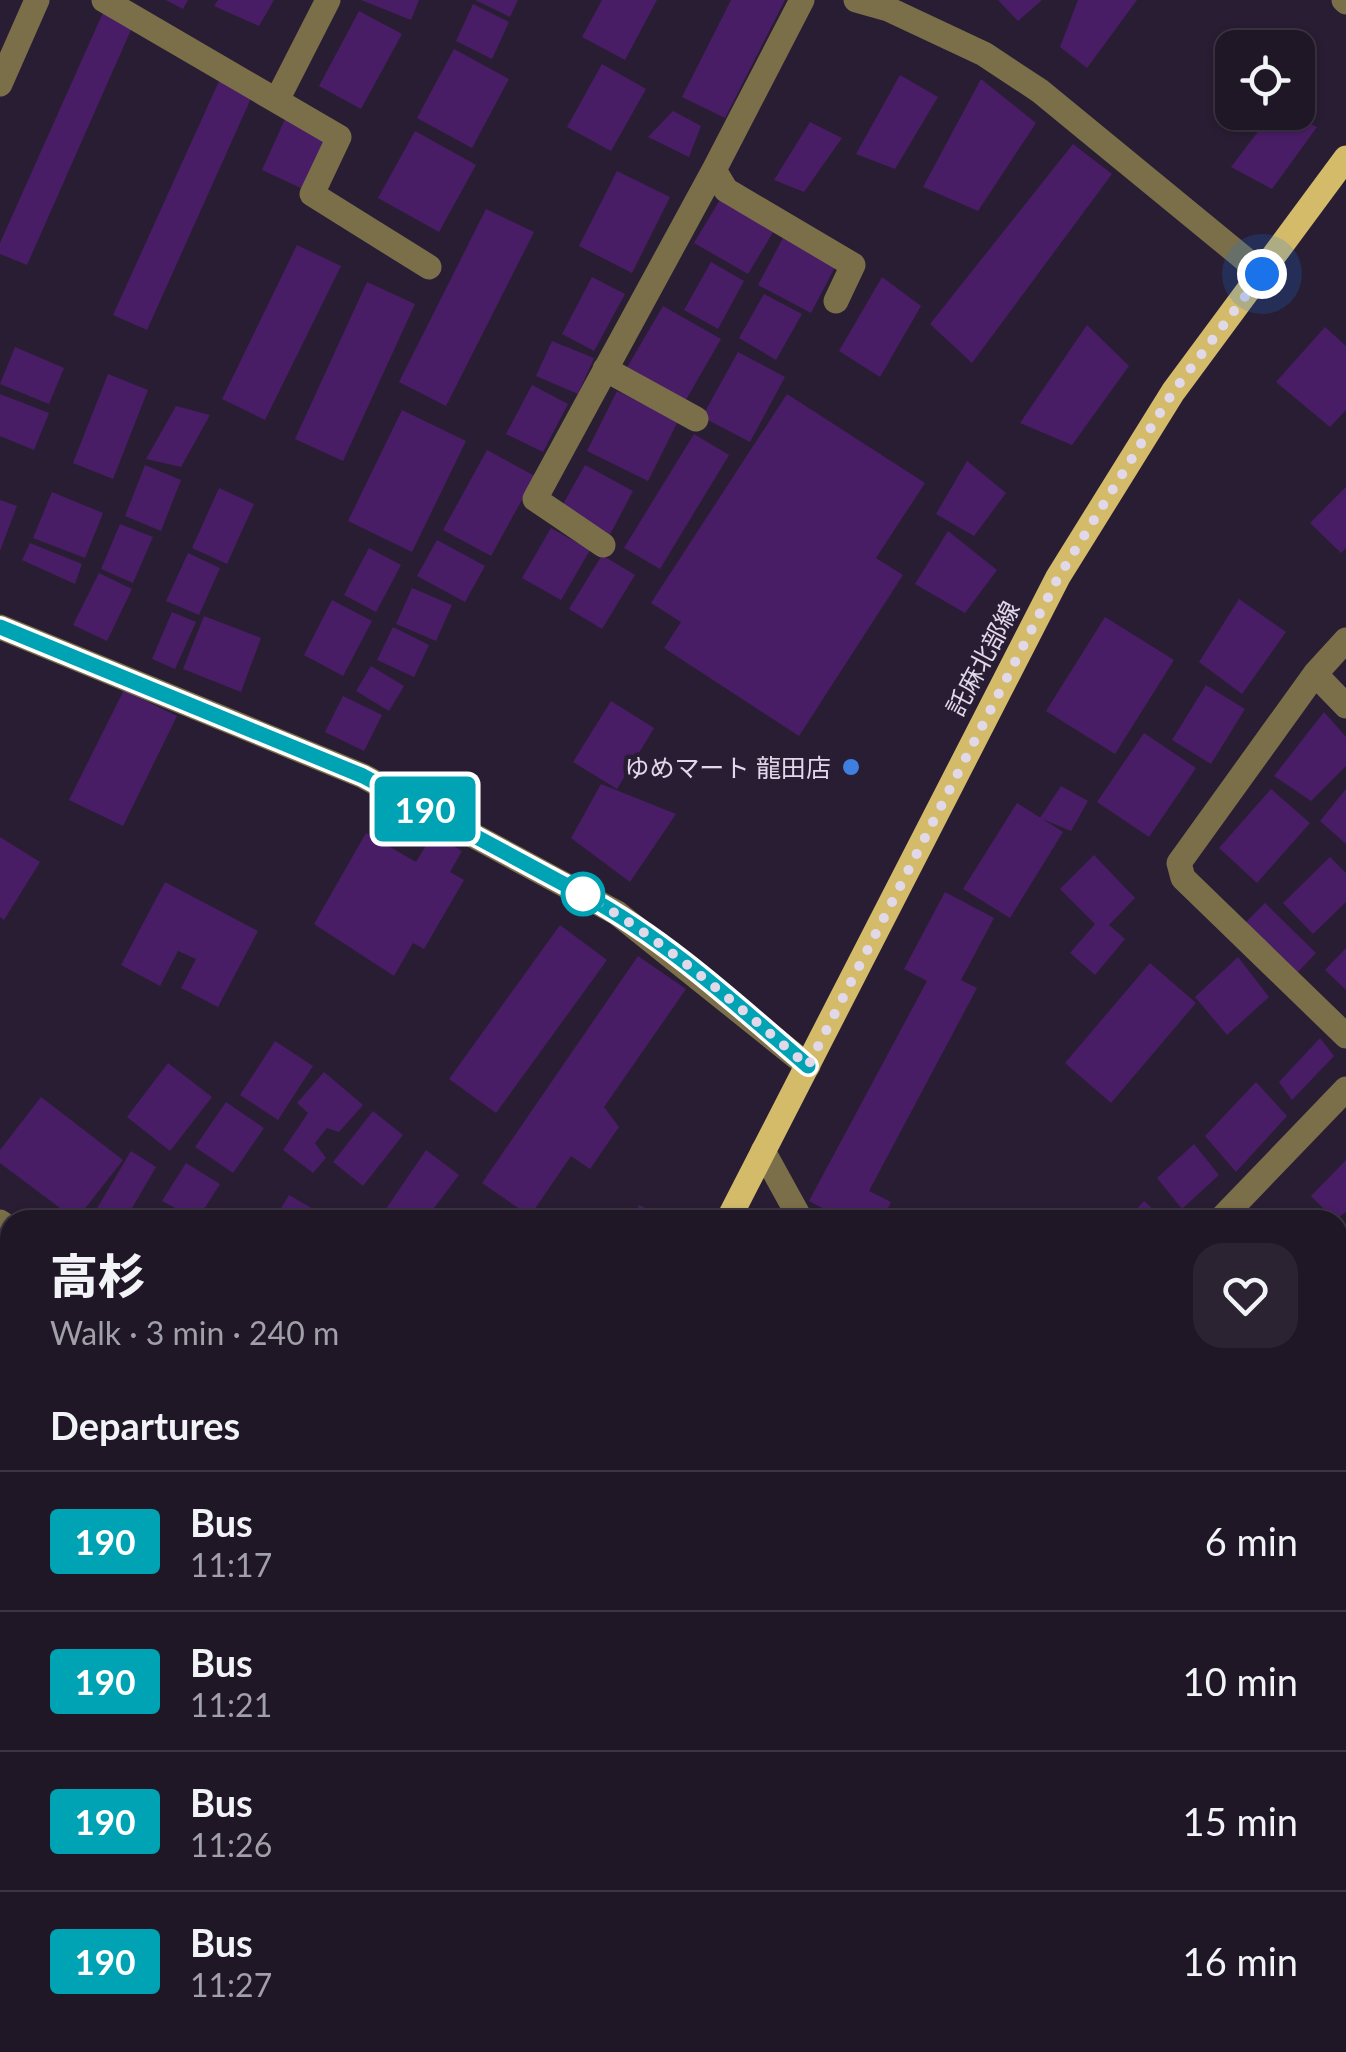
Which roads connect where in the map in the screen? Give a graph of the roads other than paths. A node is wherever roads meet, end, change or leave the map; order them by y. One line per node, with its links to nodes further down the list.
1 (37, 0): 6 (street)
2 (104, 0): 7 (street)
3 (328, 0): 7 (street)
4 (802, 0): 9 (street)
5 (856, 0): 11 (street)
6 (0, 84)
7 (276, 100): 10 (street)
8 (1346, 158): 11 (main road, 託麻北部線)
9 (714, 170): 12 (street); 13 (street)
10 (430, 267)
11 (1262, 274): 21 (main road, 託麻北部線)
12 (836, 302)
13 (605, 369): 14 (street); 15 (street)
14 (696, 419)
15 (603, 544)
16 (0, 627): 21 (street)
17 (1346, 640): 18 (street)
18 (1315, 674): 19 (street); 20 (street)
19 (1346, 706)
20 (1346, 1036)
21 (808, 1066): 23 (main road, 託麻北部線)
22 (1346, 1088): 26 (street)
23 (763, 1151): 24 (main road, 託麻北部線); 25 (street)
24 (733, 1210)
25 (795, 1210)
26 (1230, 1210)

